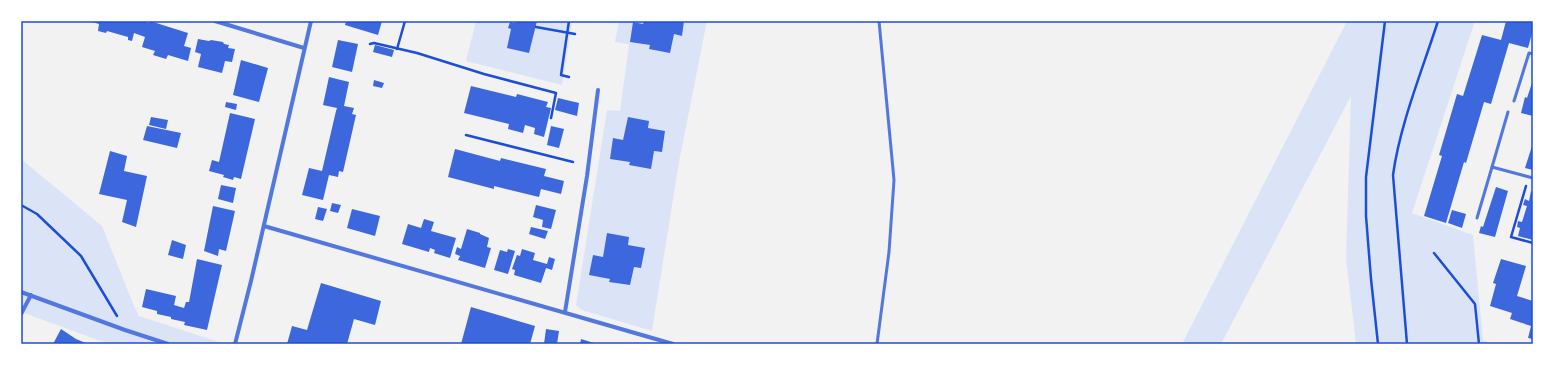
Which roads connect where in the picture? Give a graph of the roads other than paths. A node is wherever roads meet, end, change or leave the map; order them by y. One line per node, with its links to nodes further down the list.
1 (214, 21): 4 (street)
2 (311, 21): 4 (street)
3 (879, 21): 20 (lane)
4 (304, 48): 12 (street)
5 (1533, 54): 7 (lane)
6 (598, 90): 15 (street)
7 (1514, 101)
8 (1508, 112): 9 (lane)
9 (1492, 167): 10 (lane); 11 (lane)
10 (1533, 178)
11 (1477, 218)
12 (264, 226): 15 (street); 18 (street)
13 (21, 292): 14 (street)
14 (31, 295): 16 (street); 17 (street)
15 (565, 312): 19 (street)
16 (21, 314)
17 (168, 344)
18 (235, 344)
19 (673, 344)
20 (877, 344)

